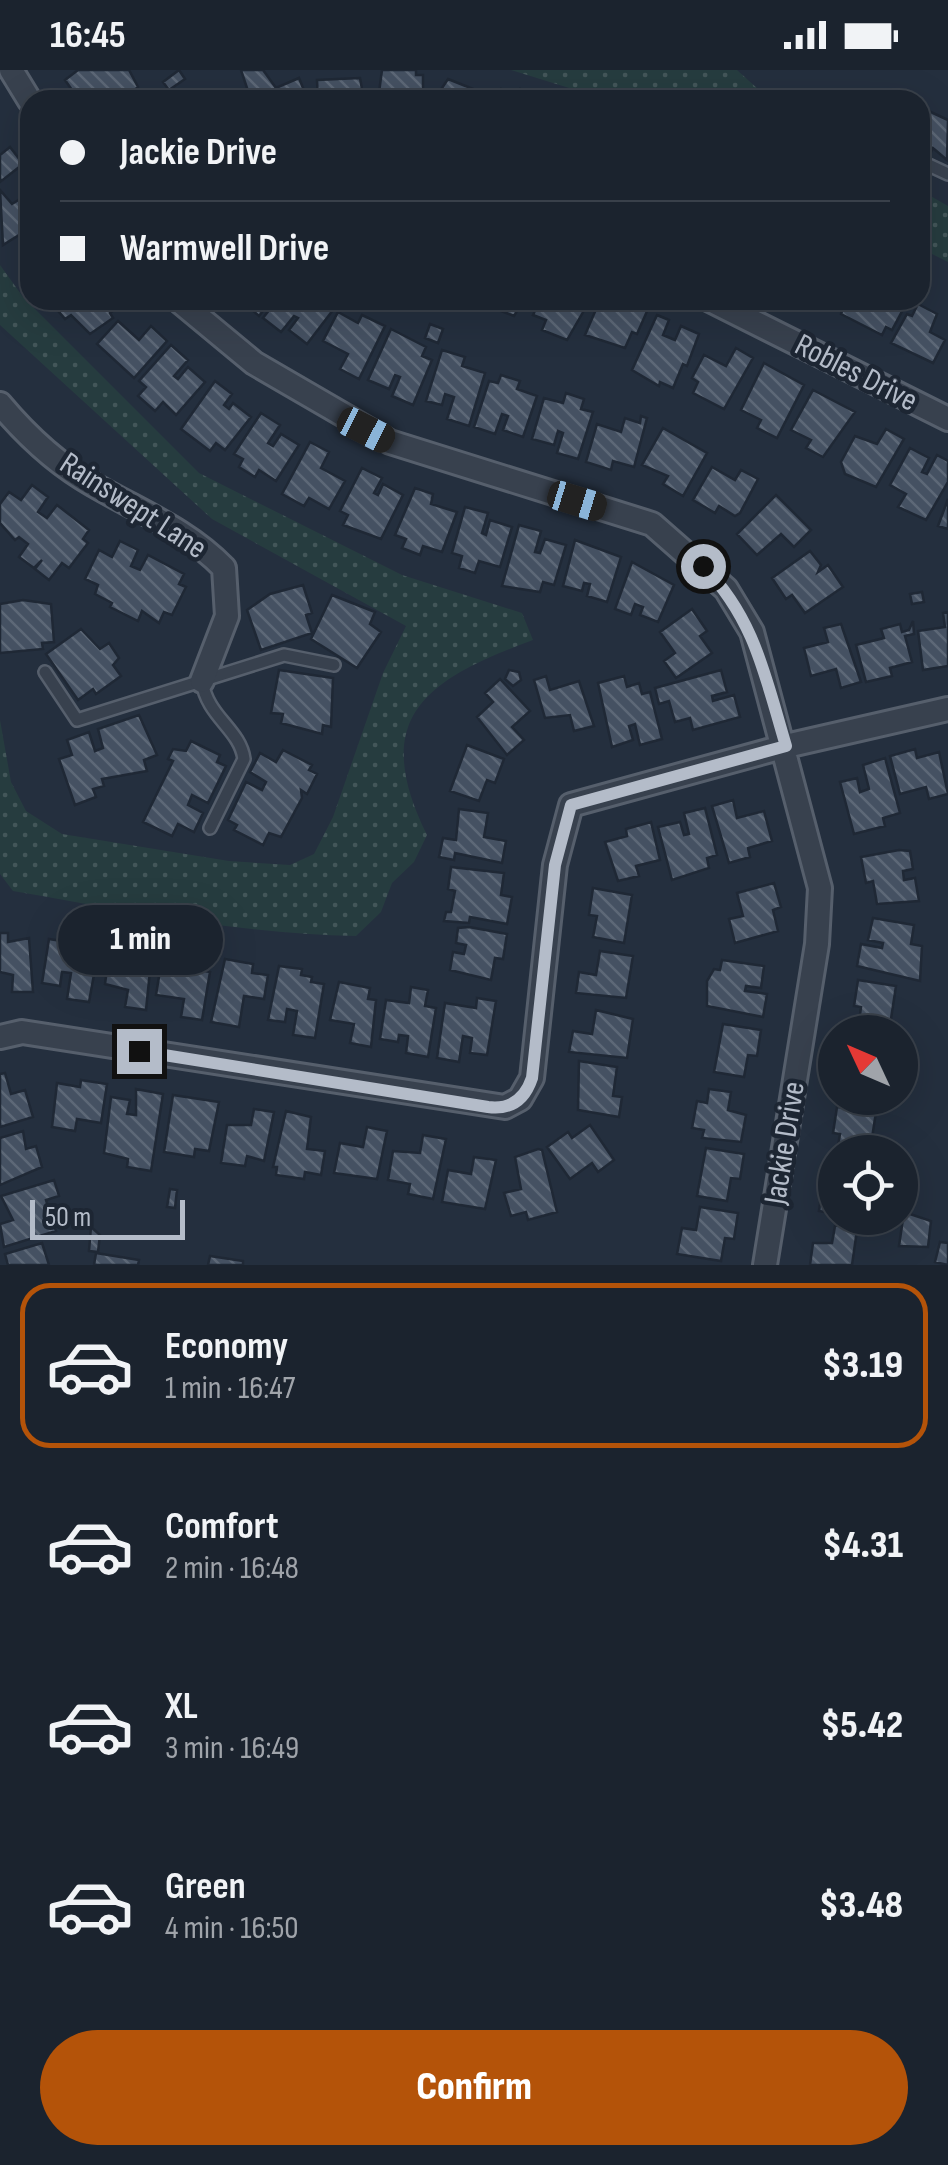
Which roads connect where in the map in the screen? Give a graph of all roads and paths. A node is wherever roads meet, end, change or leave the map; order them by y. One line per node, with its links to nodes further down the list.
1 (191, 310): 9 (street, Jackie Drive)
2 (730, 310): 4 (street, Robles Drive)
3 (0, 404): 7 (street, Rainswept Lane)
4 (948, 420)
5 (334, 665): 7 (lane)
6 (45, 672): 7 (lane)
7 (202, 681): 10 (lane)
8 (948, 709): 9 (street)
9 (786, 746): 11 (street); 12 (street, Jackie Drive)
10 (210, 828)
11 (0, 1036)
12 (764, 1265)

